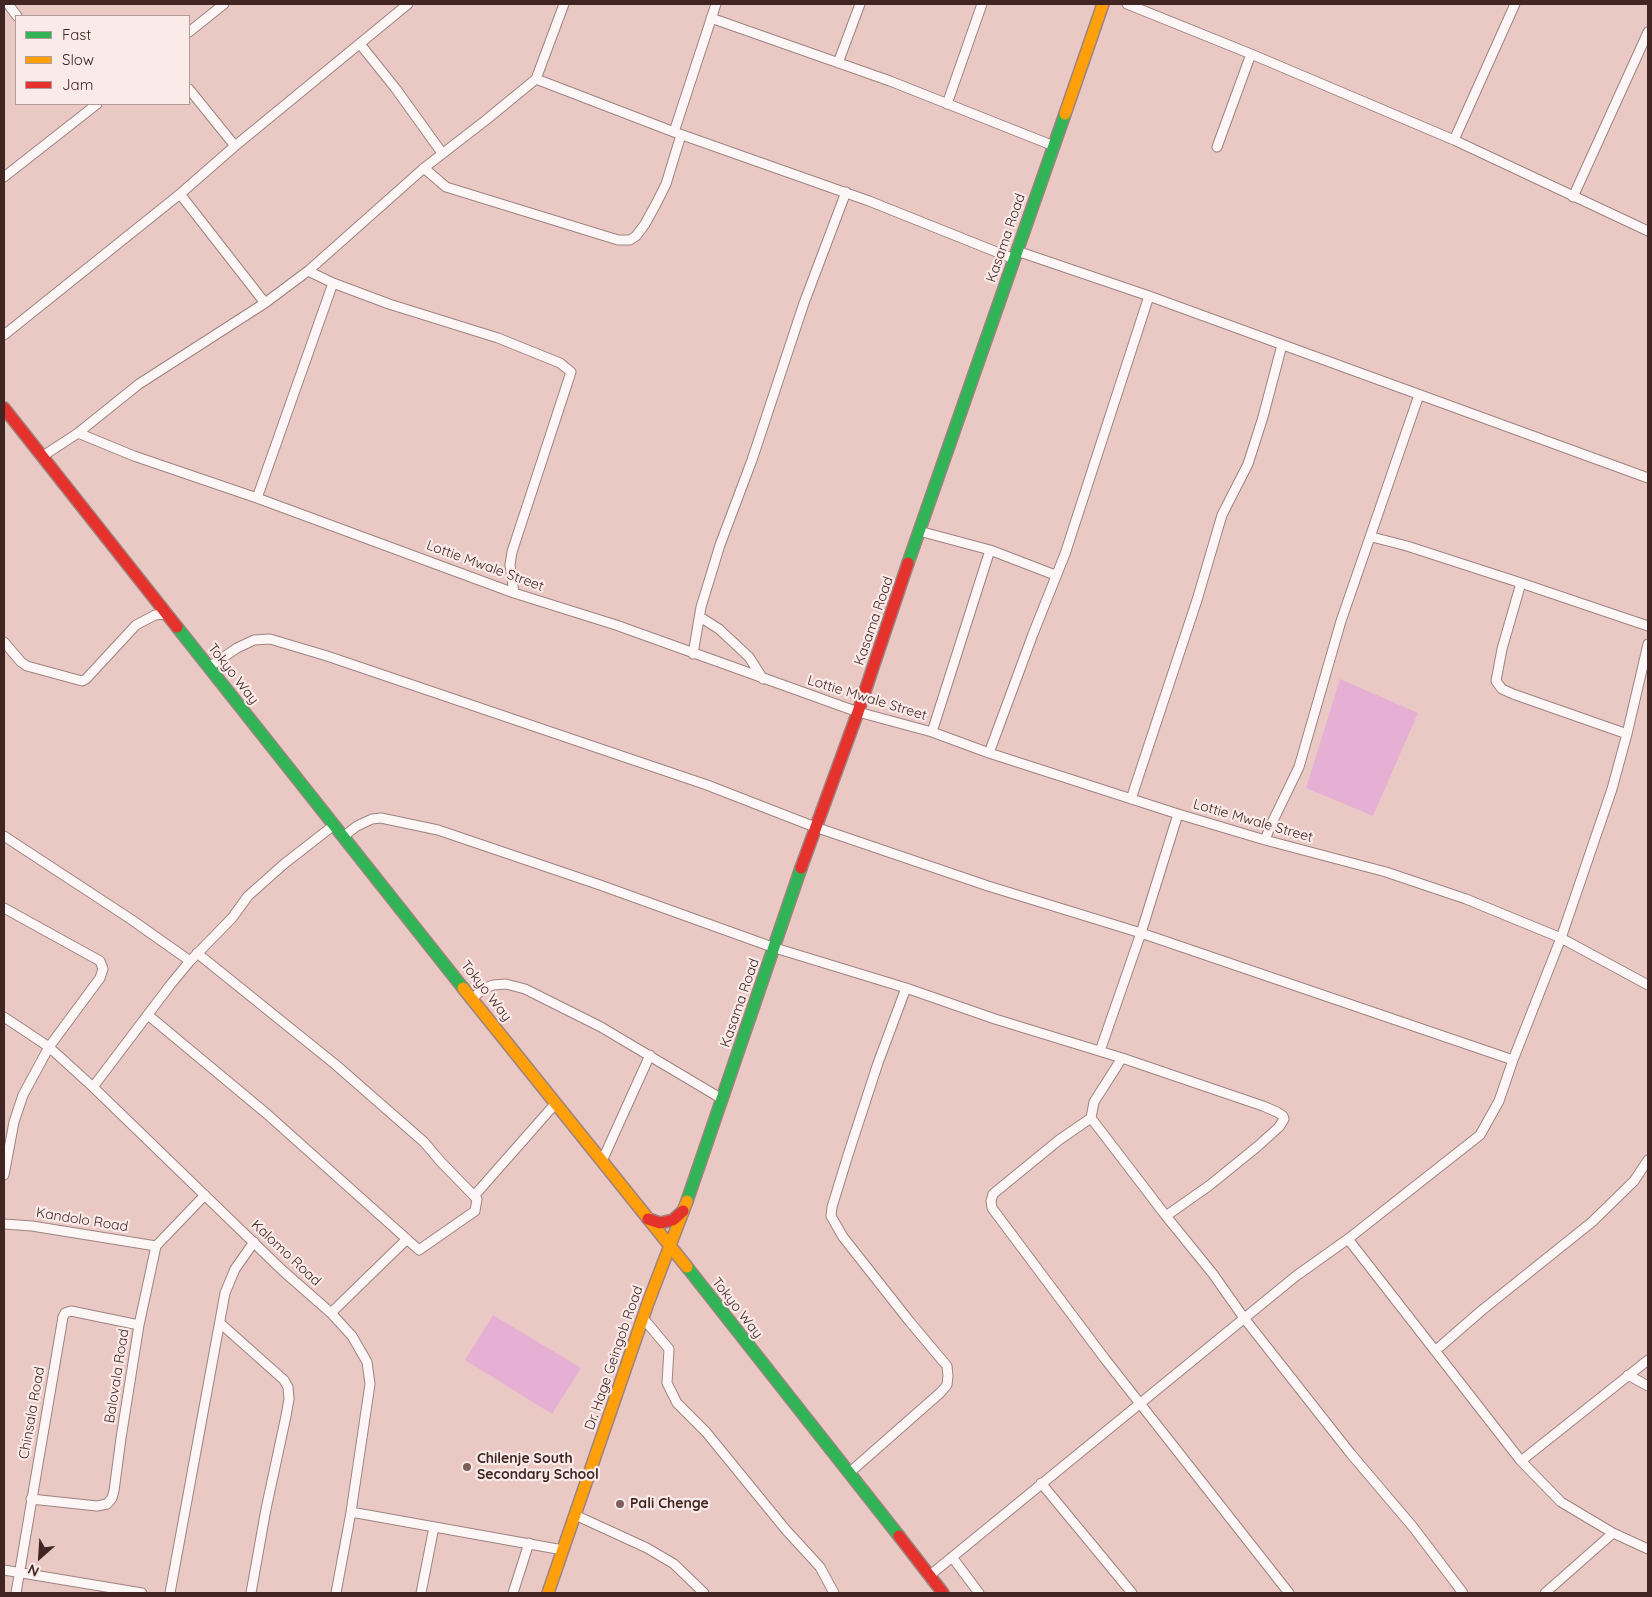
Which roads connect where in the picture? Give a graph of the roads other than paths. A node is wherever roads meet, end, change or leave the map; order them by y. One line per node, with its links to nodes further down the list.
1 (224, 4): 11 (street)
2 (408, 4): 13 (street)
3 (564, 4): 16 (street)
4 (716, 4): 10 (street)
5 (860, 4): 15 (street)
6 (982, 4): 18 (street)
7 (1103, 4): 23 (street, Kasama Road)
8 (1127, 4): 14 (street)
9 (1515, 4): 21 (street)
10 (711, 18): 15 (street); 20 (street)
11 (190, 31)
12 (1648, 32): 30 (street)
13 (360, 44): 22 (street); 25 (street)
14 (1250, 54): 21 (street); 24 (street)
15 (838, 63): 18 (street)
16 (536, 79): 20 (street); 25 (street)
17 (190, 90): 22 (street)
18 (947, 104): 23 (street)
19 (91, 106): 27 (street)
20 (677, 133): 26 (street); 28 (street)
21 (1454, 140): 30 (street)
22 (235, 146): 29 (street)
23 (1054, 146): 32 (street, Kasama Road)
24 (1217, 147)
25 (442, 153): 26 (street)
26 (424, 168): 33 (street)
27 (4, 177)
28 (846, 192): 32 (street); 52 (street)
29 (180, 194): 36 (street); 37 (street)
30 (1573, 197): 31 (street)
31 (1648, 231)
32 (1016, 255): 35 (street); 45 (street, Kasama Road)
33 (308, 271): 34 (street); 36 (street)
34 (333, 283): 44 (street); 50 (street)
35 (1149, 296): 38 (street); 48 (street)
36 (265, 303): 41 (street)
37 (4, 335)
38 (1282, 345): 39 (street); 63 (street)
39 (1419, 395): 43 (street); 46 (street)
40 (4, 408): 42 (street, Tokyo Way)
41 (78, 433): 42 (street); 44 (street, Lottie Mwale Street)
42 (43, 456): 51 (street, Tokyo Way)
43 (1648, 478)
44 (257, 498): 50 (street, Lottie Mwale Street)
45 (920, 531): 47 (street); 59 (street, Kasama Road)
46 (1372, 537): 49 (street); 69 (street)
47 (990, 550): 48 (street); 60 (street)
48 (1056, 575): 62 (street)
49 (1521, 582): 53 (street); 61 (street)
50 (514, 593): 56 (street, Lottie Mwale Street)
51 (168, 614): 54 (street); 57 (street, Tokyo Way)
52 (700, 617): 56 (street); 58 (street)
53 (1648, 626)
54 (4, 642)
55 (1648, 644): 61 (street)
56 (693, 654): 58 (street, Lottie Mwale Street)
57 (209, 667): 65 (street, Tokyo Way); 66 (street)
58 (763, 679): 59 (street, Lottie Mwale Street)
59 (858, 712): 60 (street, Lottie Mwale Street); 66 (street, Kasama Road)
60 (932, 732): 62 (street, Lottie Mwale Street)
61 (1627, 734): 72 (street)
62 (989, 753): 63 (street, Lottie Mwale Street)
63 (1131, 799): 64 (street, Lottie Mwale Street)
64 (1178, 814): 69 (street, Lottie Mwale Street); 71 (street)
65 (334, 825): 68 (street, Tokyo Way); 74 (street)
66 (815, 827): 71 (street); 73 (street, Kasama Road)
67 (4, 836): 75 (street)
68 (344, 836): 73 (street); 78 (street, Tokyo Way)
69 (1265, 840): 72 (street, Lottie Mwale Street)
70 (4, 908): 81 (street)
71 (1141, 933): 82 (street); 85 (street)
72 (1561, 938): 76 (street, Lottie Mwale Street); 85 (street)
73 (775, 948): 77 (street); 87 (street, Kasama Road)
74 (197, 953): 75 (street); 94 (street)
75 (190, 961): 79 (street)
76 (1648, 985)
77 (906, 988): 82 (street); 117 (street)
78 (472, 998): 83 (street); 88 (street, Tokyo Way)
79 (148, 1015): 86 (street); 99 (street)
80 (4, 1017): 81 (street, Kalomo Road)
81 (49, 1047): 86 (street, Kalomo Road); 92 (street)
82 (1100, 1051): 84 (street)
83 (650, 1055): 87 (street); 91 (street)
84 (1122, 1058): 89 (street); 96 (street)
85 (1513, 1060): 100 (street)
86 (93, 1087): 93 (street, Kalomo Road)
87 (722, 1099): 95 (street, Kasama Road)
88 (555, 1104): 91 (street, Tokyo Way); 94 (street)
89 (1091, 1118): 96 (street); 115 (street)
90 (1648, 1160): 111 (street)
91 (602, 1161): 97 (street, Tokyo Way)
92 (4, 1175)
93 (205, 1195): 101 (street, Kalomo Road); 102 (street)
94 (474, 1196): 99 (street)
95 (683, 1211): 97 (street); 103 (street, Kasama Road)
96 (1166, 1216): 108 (street)
97 (648, 1219): 103 (street, Tokyo Way)
98 (4, 1224): 102 (street, Kandolo Road)
99 (407, 1238): 106 (street)
100 (1348, 1239): 108 (street); 111 (street)
101 (254, 1242): 106 (street, Kalomo Road); 109 (street)
102 (156, 1246): 110 (street, Balovala Road)
103 (670, 1246): 104 (street, Dr. Hage Geingob Road); 105 (street, Tokyo Way)
104 (660, 1272): 105 (street); 107 (street, Dr. Hage Geingob Road)
105 (691, 1273): 117 (street, Tokyo Way)
106 (331, 1313): 120 (street, Kalomo Road)
107 (643, 1318): 121 (street, Dr. Hage Geingob Road); 141 (street)
108 (1244, 1318): 115 (street); 146 (street)
109 (220, 1323): 134 (street); 135 (street)
110 (140, 1325): 119 (street, Balovala Road); 119 (street, Chinsala Road)
111 (1434, 1351): 116 (street)
112 (1648, 1360): 113 (street)
113 (1628, 1375): 114 (street); 116 (street)
114 (1648, 1386)
115 (1141, 1404): 118 (street); 145 (street)
116 (1521, 1461): 123 (street)
117 (849, 1473): 130 (street, Tokyo Way)
118 (1041, 1483): 127 (street); 144 (street)
119 (31, 1499): 129 (street, Chinsala Road)
120 (351, 1512): 122 (street); 136 (street, Kalomo Road)
121 (575, 1515): 126 (street, Dr. Hage Geingob Road); 140 (street)
122 (434, 1527): 124 (street); 137 (street)
123 (1614, 1533): 125 (street); 147 (street)
124 (529, 1543): 126 (street); 138 (street)
125 (1648, 1548)
126 (563, 1550): 139 (street, Dr. Hage Geingob Road)
127 (952, 1557): 130 (street); 143 (street)
128 (4, 1570): 129 (street)
129 (19, 1572): 131 (street); 132 (street, Chinsala Road)
130 (929, 1576): 142 (street, Tokyo Way)
131 (93, 1589): 133 (street)
132 (16, 1593)
133 (142, 1593)
134 (170, 1593)
135 (251, 1593)
136 (336, 1593)
137 (421, 1593)
138 (513, 1593)
139 (548, 1593)
140 (704, 1593)
141 (834, 1593)
142 (943, 1593)
143 (979, 1593)
144 (1132, 1593)
145 (1289, 1593)
146 (1463, 1593)
147 (1545, 1593)

